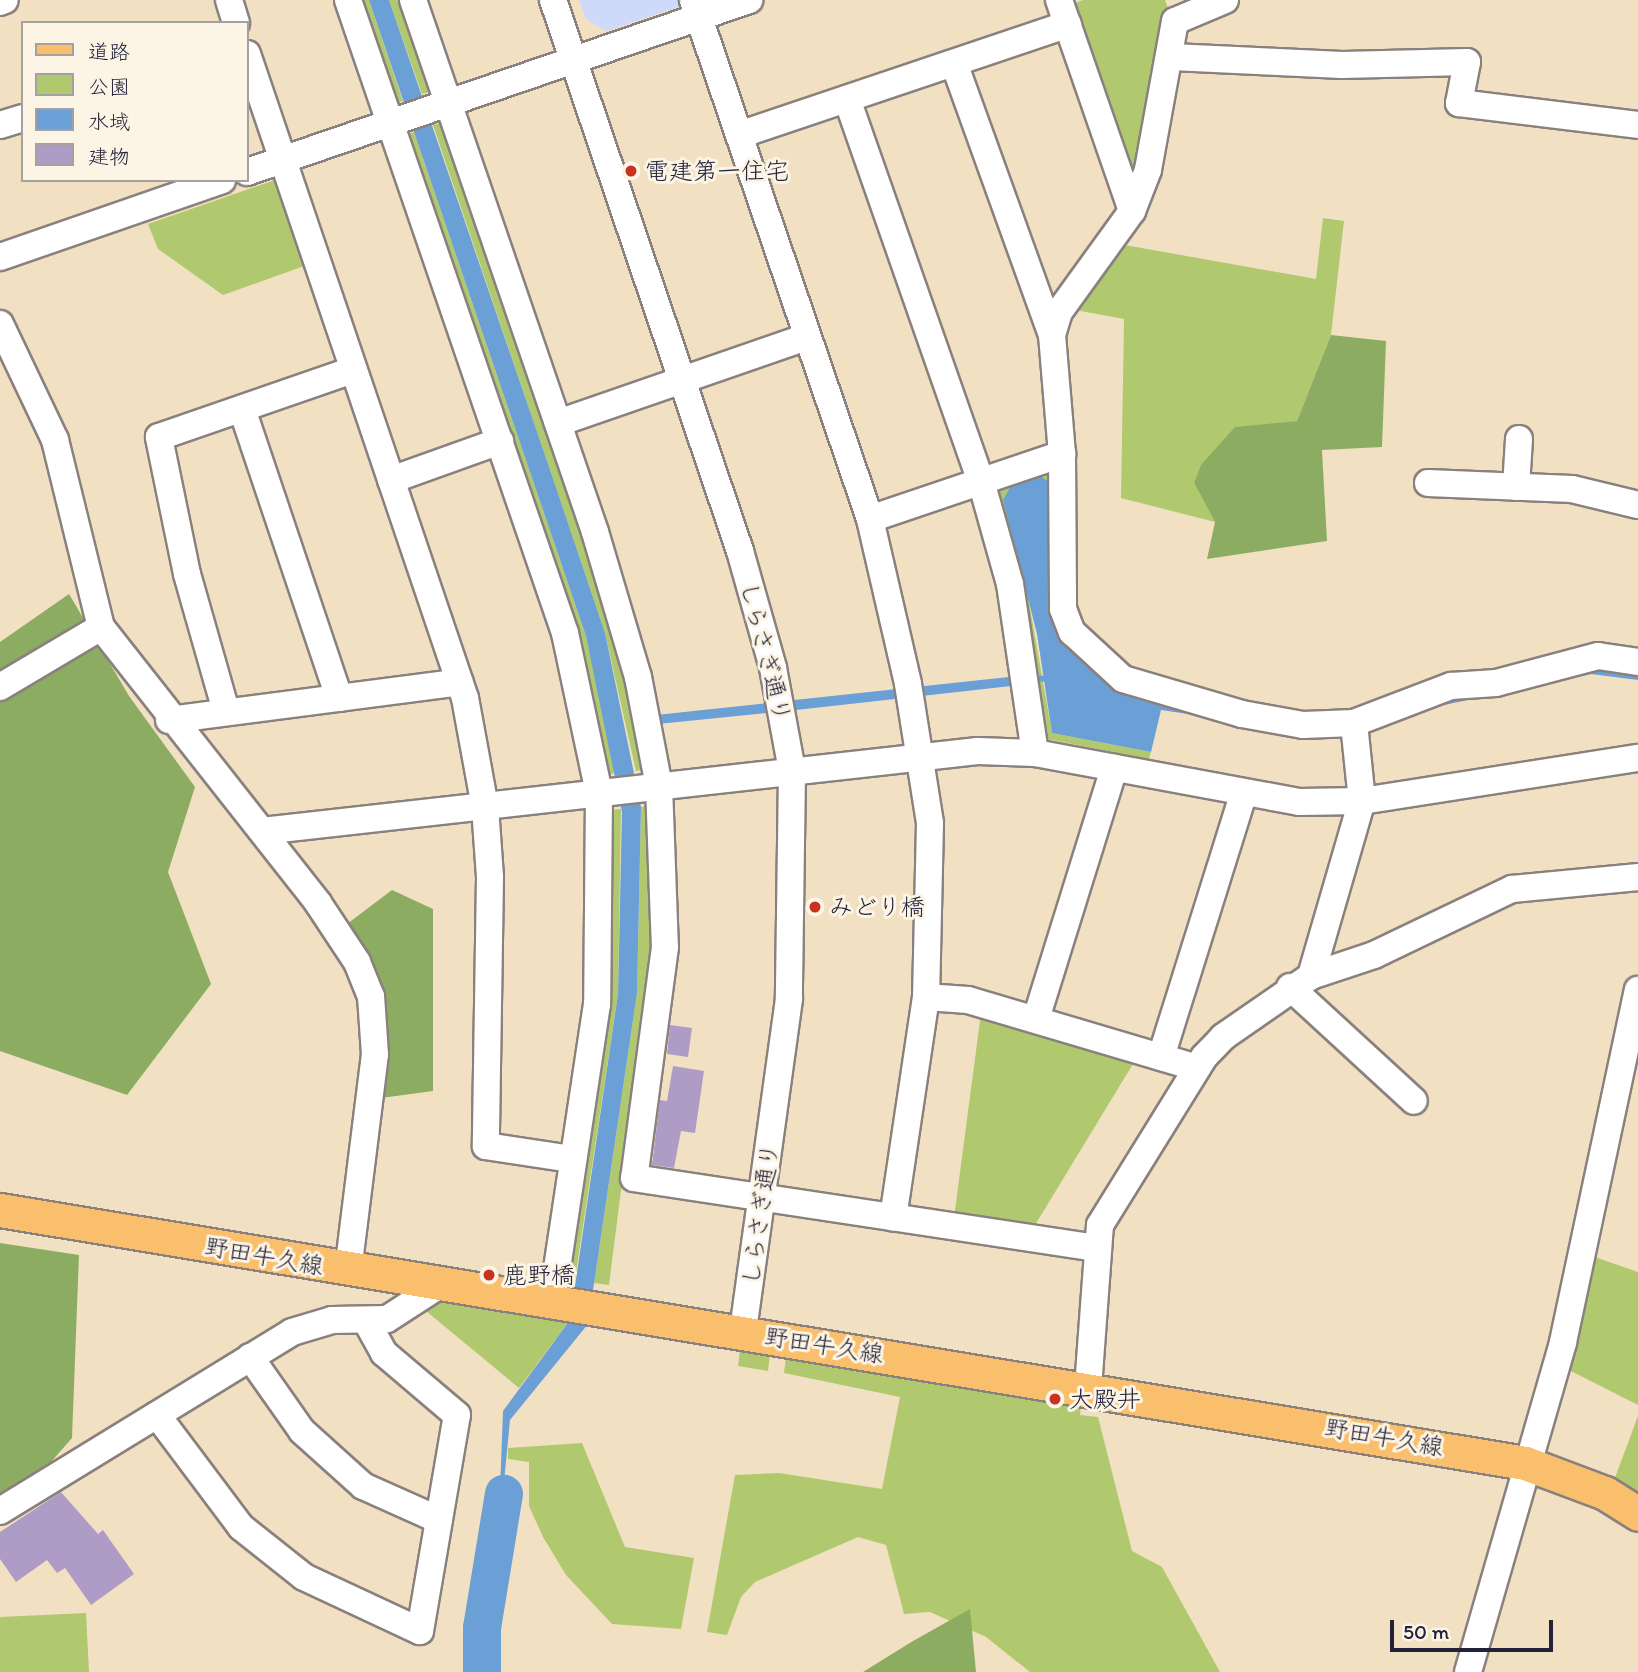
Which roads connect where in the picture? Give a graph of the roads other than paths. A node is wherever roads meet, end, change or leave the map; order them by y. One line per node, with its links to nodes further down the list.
1 (229, 0): 9 (street)
2 (348, 0): 17 (street)
3 (413, 0): 15 (street)
4 (553, 0): 12 (street, しらさぎ通り)
5 (749, 0): 7 (street)
6 (1225, 0): 11 (street)
7 (696, 9): 12 (street); 20 (street)
8 (1063, 12): 13 (street); 24 (street)
9 (235, 21)
10 (248, 57): 21 (street)
11 (1172, 57): 19 (street); 24 (street)
12 (573, 60): 15 (street); 30 (street, しらさぎ通り)
13 (954, 62): 14 (street); 27 (street)
14 (847, 99): 20 (street); 37 (street)
15 (448, 102): 17 (street); 32 (street)
16 (21, 119): 18 (street)
17 (390, 124): 21 (street); 34 (street)
18 (0, 125)
19 (1638, 125)
20 (739, 135): 28 (street)
21 (282, 159): 22 (street); 29 (street)
22 (248, 172)
23 (216, 182): 25 (street)
24 (1132, 211): 27 (street)
25 (0, 257)
26 (0, 324): 42 (street)
27 (1052, 335): 35 (street)
28 (807, 337): 30 (street); 41 (street)
29 (353, 370): 31 (street); 36 (street)
30 (682, 380): 32 (street); 54 (street, しらさぎ通り)
31 (242, 409): 46 (street); 47 (street)
32 (558, 423): 55 (street)
33 (1518, 439): 39 (street)
34 (500, 441): 36 (street); 56 (street)
35 (1062, 454): 37 (street); 49 (street)
36 (391, 480): 44 (street)
37 (981, 481): 41 (street); 50 (street)
38 (1428, 483): 39 (street)
39 (1516, 487): 40 (street)
40 (1638, 505)
41 (870, 519): 51 (street)
42 (102, 627): 45 (street); 48 (street)
43 (1638, 662): 49 (street)
44 (460, 682): 46 (street); 59 (street)
45 (0, 687)
46 (339, 698): 47 (street)
47 (226, 711): 48 (street)
48 (169, 720): 60 (street)
49 (1354, 723): 58 (street)
50 (1035, 753): 51 (street); 53 (street)
51 (920, 757): 54 (street); 64 (street)
52 (1638, 758): 58 (street)
53 (1114, 768): 57 (street); 65 (street)
54 (792, 771): 55 (street); 70 (street, しらさぎ通り)
55 (655, 787): 56 (street); 70 (street)
56 (602, 793): 59 (street); 69 (street)
57 (1243, 795): 58 (street); 66 (street)
58 (1362, 801): 62 (street)
59 (485, 807): 60 (street); 69 (street)
60 (262, 831): 74 (street)
61 (1638, 877): 62 (street)
62 (1301, 981): 67 (street); 68 (street)
63 (1638, 990): 82 (street)
64 (926, 997): 65 (street); 72 (street)
65 (1036, 1019): 66 (street)
66 (1161, 1057): 67 (street)
67 (1197, 1068): 73 (street)
68 (1414, 1101)
69 (571, 1159): 76 (street)
70 (763, 1197): 72 (street); 78 (street, しらさぎ通り)
71 (0, 1210): 74 (main road, 野田牛久線)
72 (893, 1218): 73 (street)
73 (1098, 1248): 80 (street)
74 (348, 1271): 75 (main road, 野田牛久線)
75 (438, 1286): 76 (main road, 野田牛久線); 77 (street)
76 (571, 1306): 78 (main road, 野田牛久線)
77 (366, 1321): 79 (street); 85 (street)
78 (743, 1332): 80 (main road, 野田牛久線)
79 (250, 1357): 81 (street); 85 (street)
80 (1088, 1388): 82 (main road, 野田牛久線)
81 (157, 1415): 83 (street); 85 (street)
82 (1525, 1463): 84 (main road, 野田牛久線); 86 (street)
83 (0, 1511)
84 (1638, 1514)
85 (439, 1520)
86 (1468, 1672)

